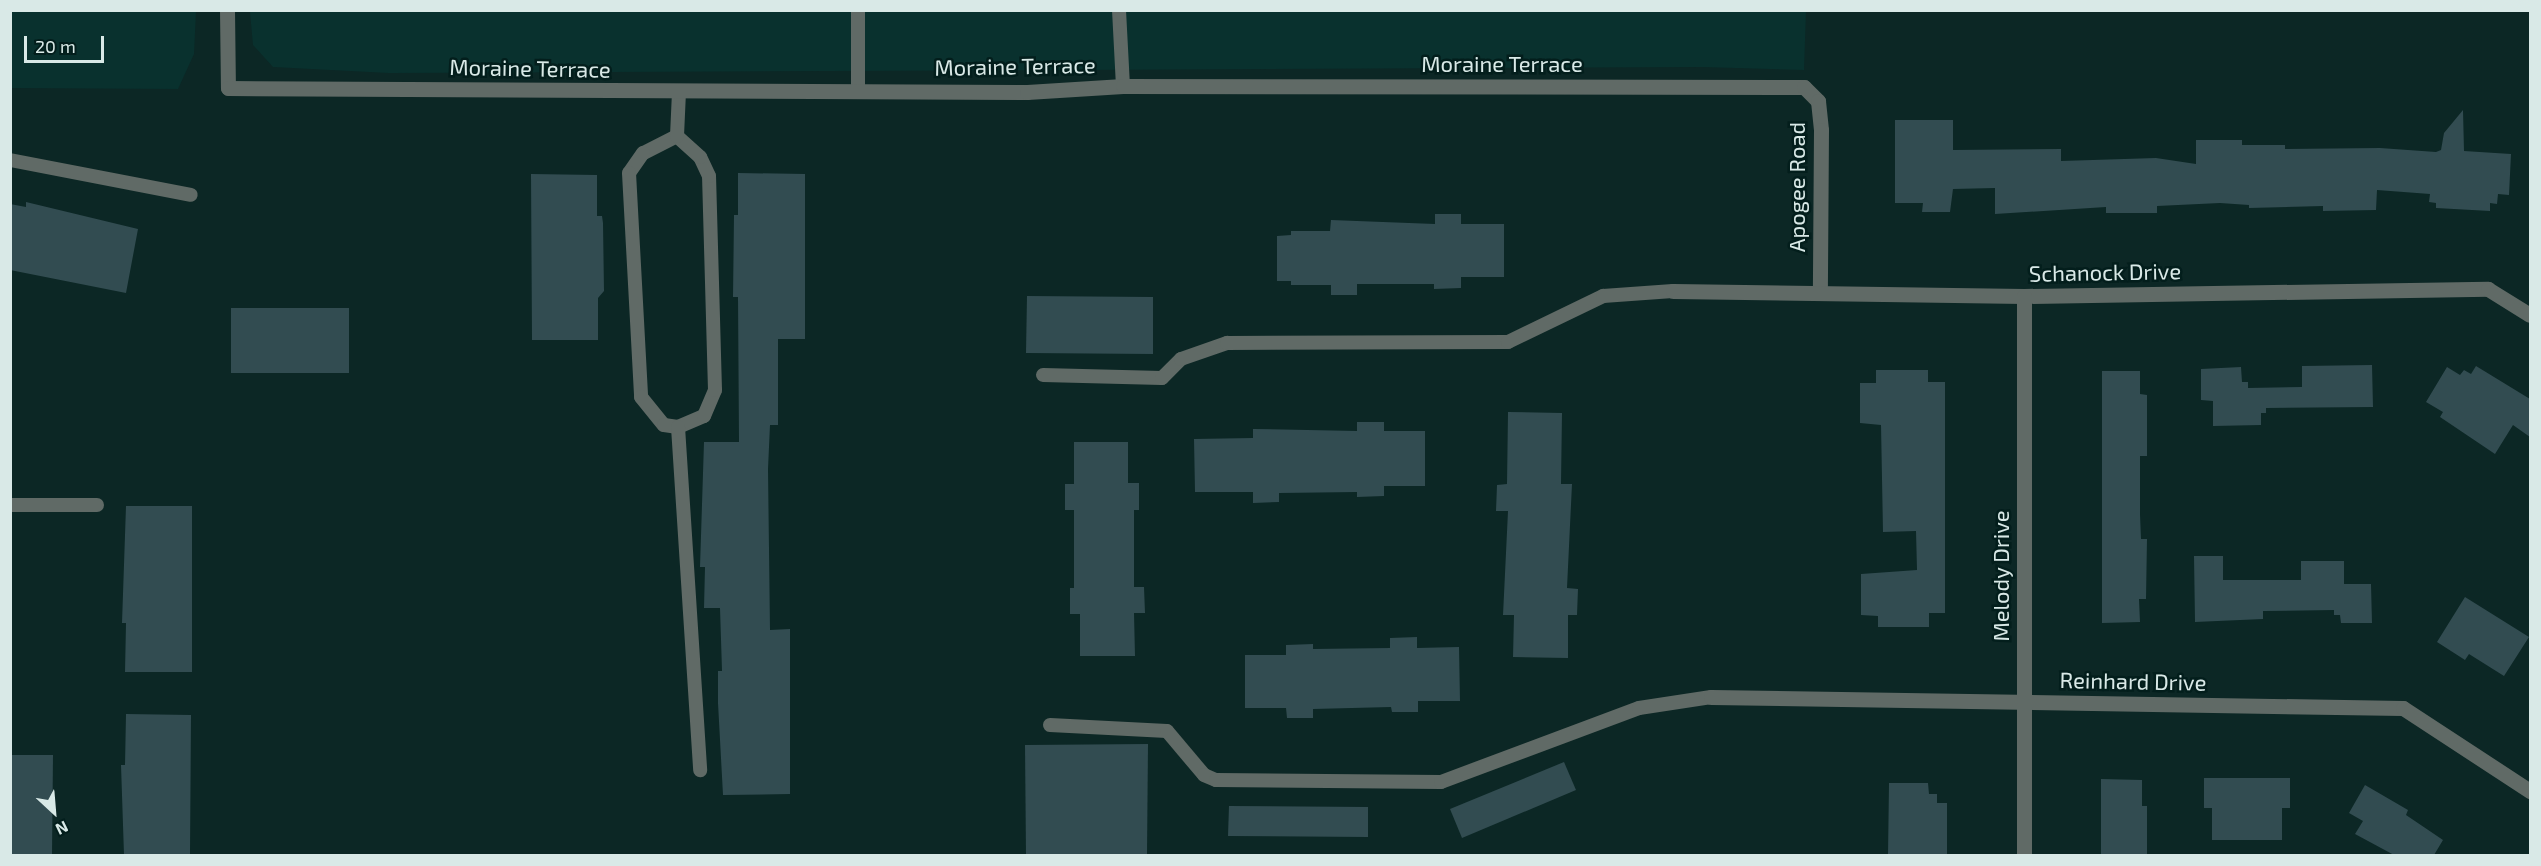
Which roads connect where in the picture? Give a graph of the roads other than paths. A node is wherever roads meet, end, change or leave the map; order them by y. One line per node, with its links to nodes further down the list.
1 (227, 10): 7 (street, Moraine Terrace)
2 (858, 10): 6 (lane)
3 (1119, 10): 4 (lane)
4 (1123, 86): 5 (street, Moraine Terrace); 6 (street, Moraine Terrace)
5 (1804, 87): 12 (street, Apogee Road)
6 (858, 89): 7 (street, Moraine Terrace)
7 (679, 92): 8 (lane)
8 (677, 136): 16 (lane); 16 (lane)
9 (10, 160): 10 (lane)
10 (191, 195)
11 (1673, 291): 12 (street, Schanock Drive); 15 (lane)
12 (1820, 292): 13 (street, Schanock Drive)
13 (2024, 296): 14 (street, Schanock Drive); 20 (street, Melody Drive)
14 (2530, 315)
15 (1043, 375)
16 (678, 427): 22 (lane)
17 (10, 505): 18 (lane)
18 (97, 505)
19 (1711, 697): 20 (street, Reinhard Drive); 21 (lane)
20 (2023, 702): 23 (street, Reinhard Drive); 24 (street, Melody Drive)
21 (1050, 725)
22 (700, 770)
23 (2530, 791)
24 (2024, 855)

